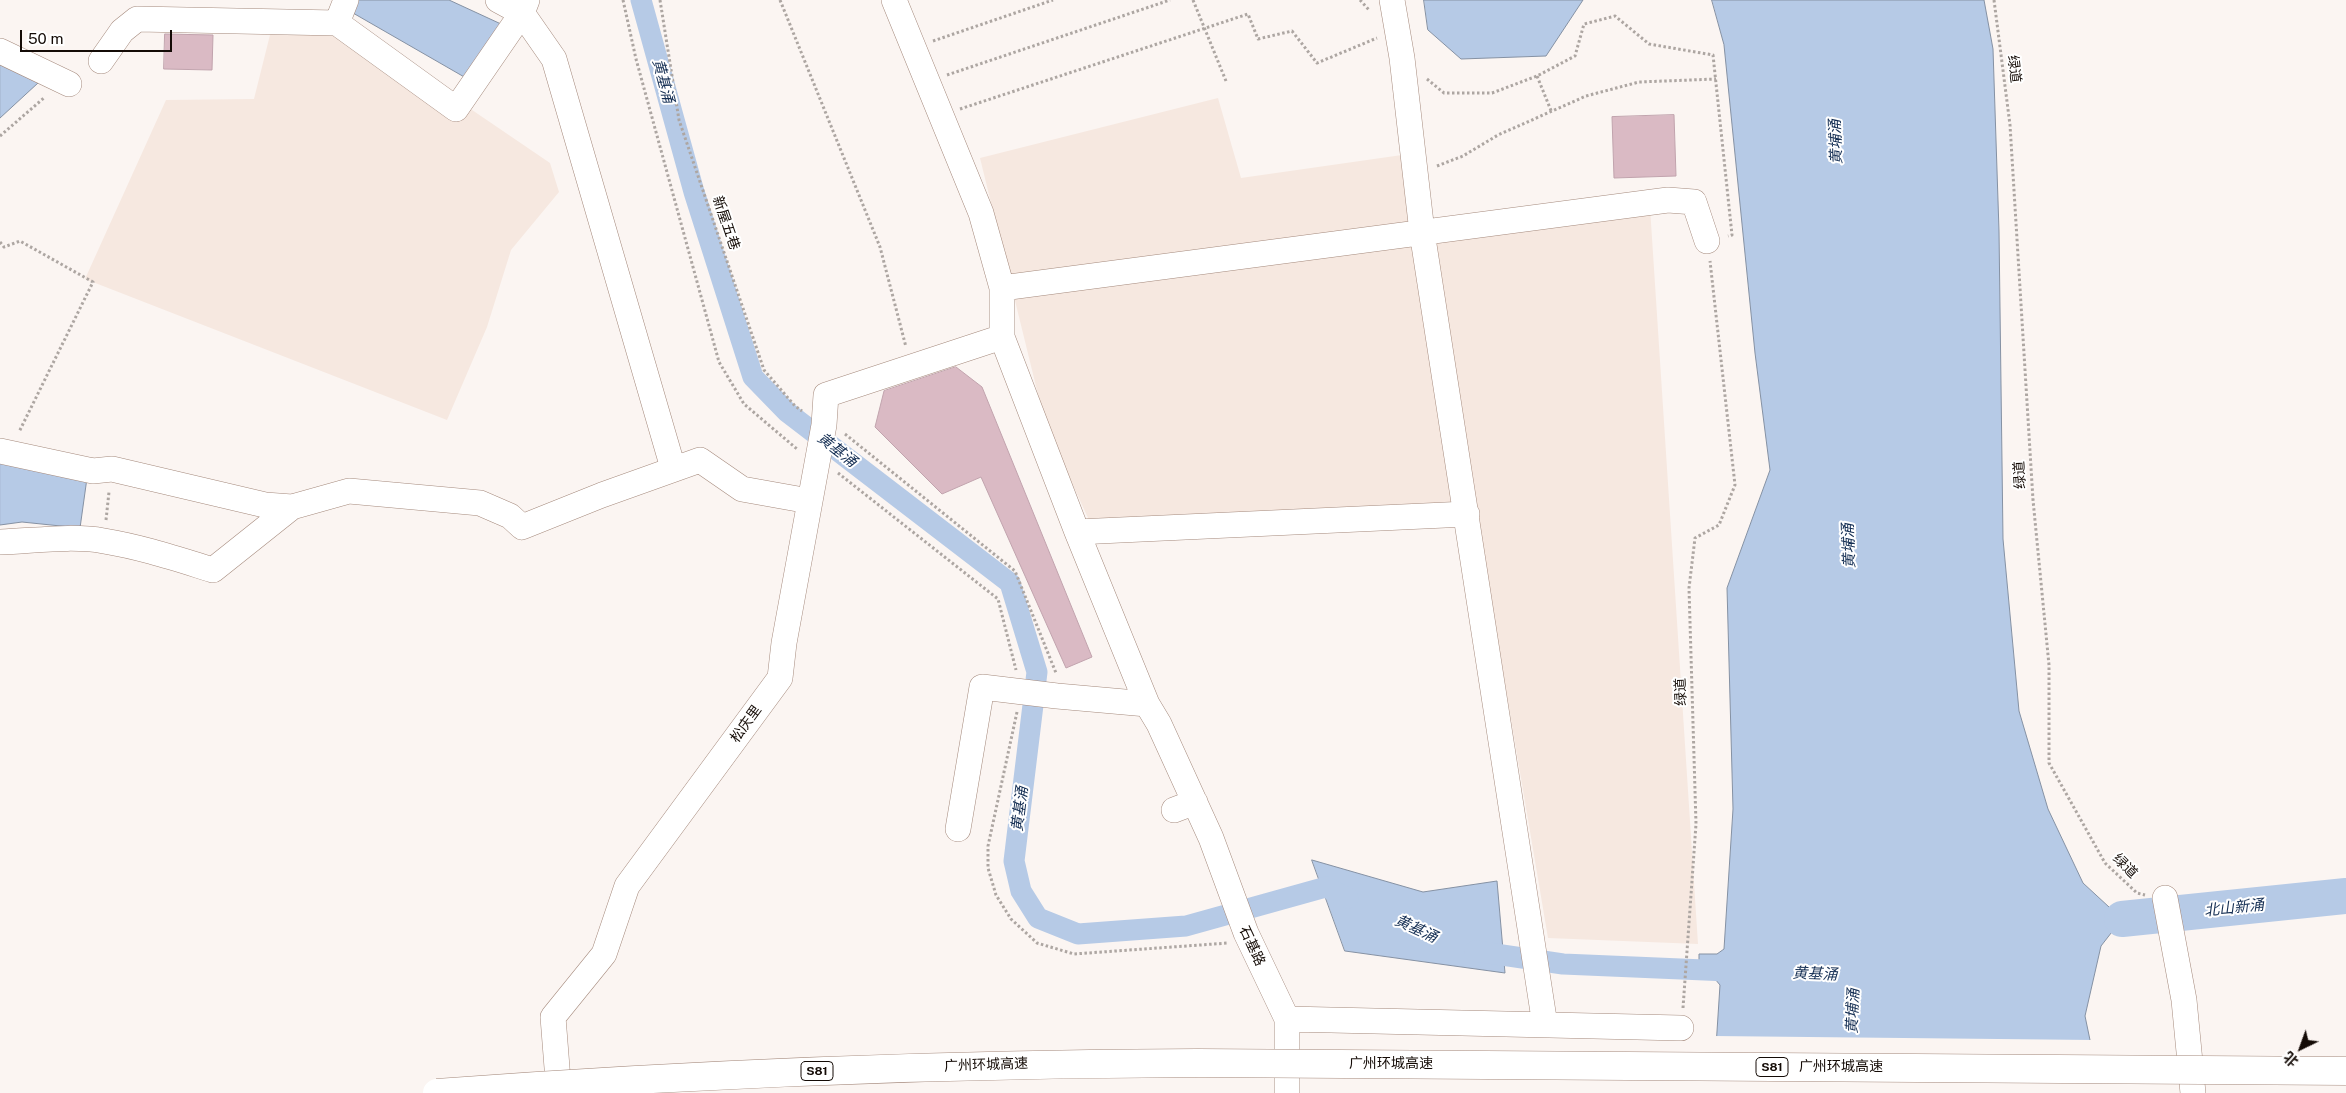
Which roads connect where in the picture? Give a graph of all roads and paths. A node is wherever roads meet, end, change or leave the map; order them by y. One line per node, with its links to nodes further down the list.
1 (498, 0): 11 (street)
2 (622, 0): 35 (path)
3 (660, 0): 33 (path, 新屋五巷)
4 (780, 0): 32 (path)
5 (894, 0): 15 (street)
6 (1053, 0): 15 (path)
7 (1170, 0): 22 (path)
8 (1192, 0): 13 (path)
9 (1392, 0): 17 (street)
10 (1994, 0): 48 (path, 绿道)
11 (524, 7): 12 (street); 36 (street)
12 (342, 11): 18 (street)
13 (1204, 29): 14 (path); 21 (path); 25 (path)
14 (1381, 36)
15 (914, 48): 22 (street)
16 (0, 51): 23 (street)
17 (1402, 58): 19 (path); 26 (street)
18 (101, 61)
19 (1537, 76): 20 (path); 24 (path)
20 (1716, 79): 24 (path); 28 (path)
21 (1226, 81)
22 (927, 82): 25 (street)
23 (68, 84)
24 (1552, 113): 26 (path)
25 (941, 115): 30 (street)
26 (1416, 174): 27 (street)
27 (1422, 232): 28 (street); 30 (street); 40 (street)
28 (1707, 241): 50 (path, 绿道)
29 (0, 242): 34 (path)
30 (1002, 288): 31 (street)
31 (1002, 337): 32 (street); 41 (street, 石基路)
32 (911, 367): 33 (street, 松庆里)
33 (824, 425): 35 (street, 松庆里); 45 (path, 新屋五巷)
34 (5, 452): 37 (street)
35 (815, 465): 38 (street, 松庆里); 44 (path)
36 (673, 468): 38 (street); 39 (street)
37 (112, 469): 39 (street); 42 (path)
38 (809, 501): 56 (street, 松庆里)
39 (292, 508): 42 (street)
40 (1467, 514): 41 (street); 52 (street)
41 (1077, 532): 46 (street, 石基路)
42 (103, 541): 43 (street)
43 (0, 542)
44 (1022, 693): 45 (street); 47 (street); 49 (path)
45 (1057, 696): 46 (street)
46 (1147, 704): 49 (street, 石基路)
47 (958, 828)
48 (2167, 911): 58 (street)
49 (1246, 933): 51 (street, 石基路)
50 (1685, 981)
51 (1288, 1019): 52 (street); 57 (street, 石基路)
52 (1545, 1025): 53 (street)
53 (1681, 1028)
54 (2346, 1071): 55 (highway, 广州环城高速 / S81, bridge)
55 (437, 1093)
56 (559, 1093)
57 (1287, 1093)
58 (2193, 1093)

